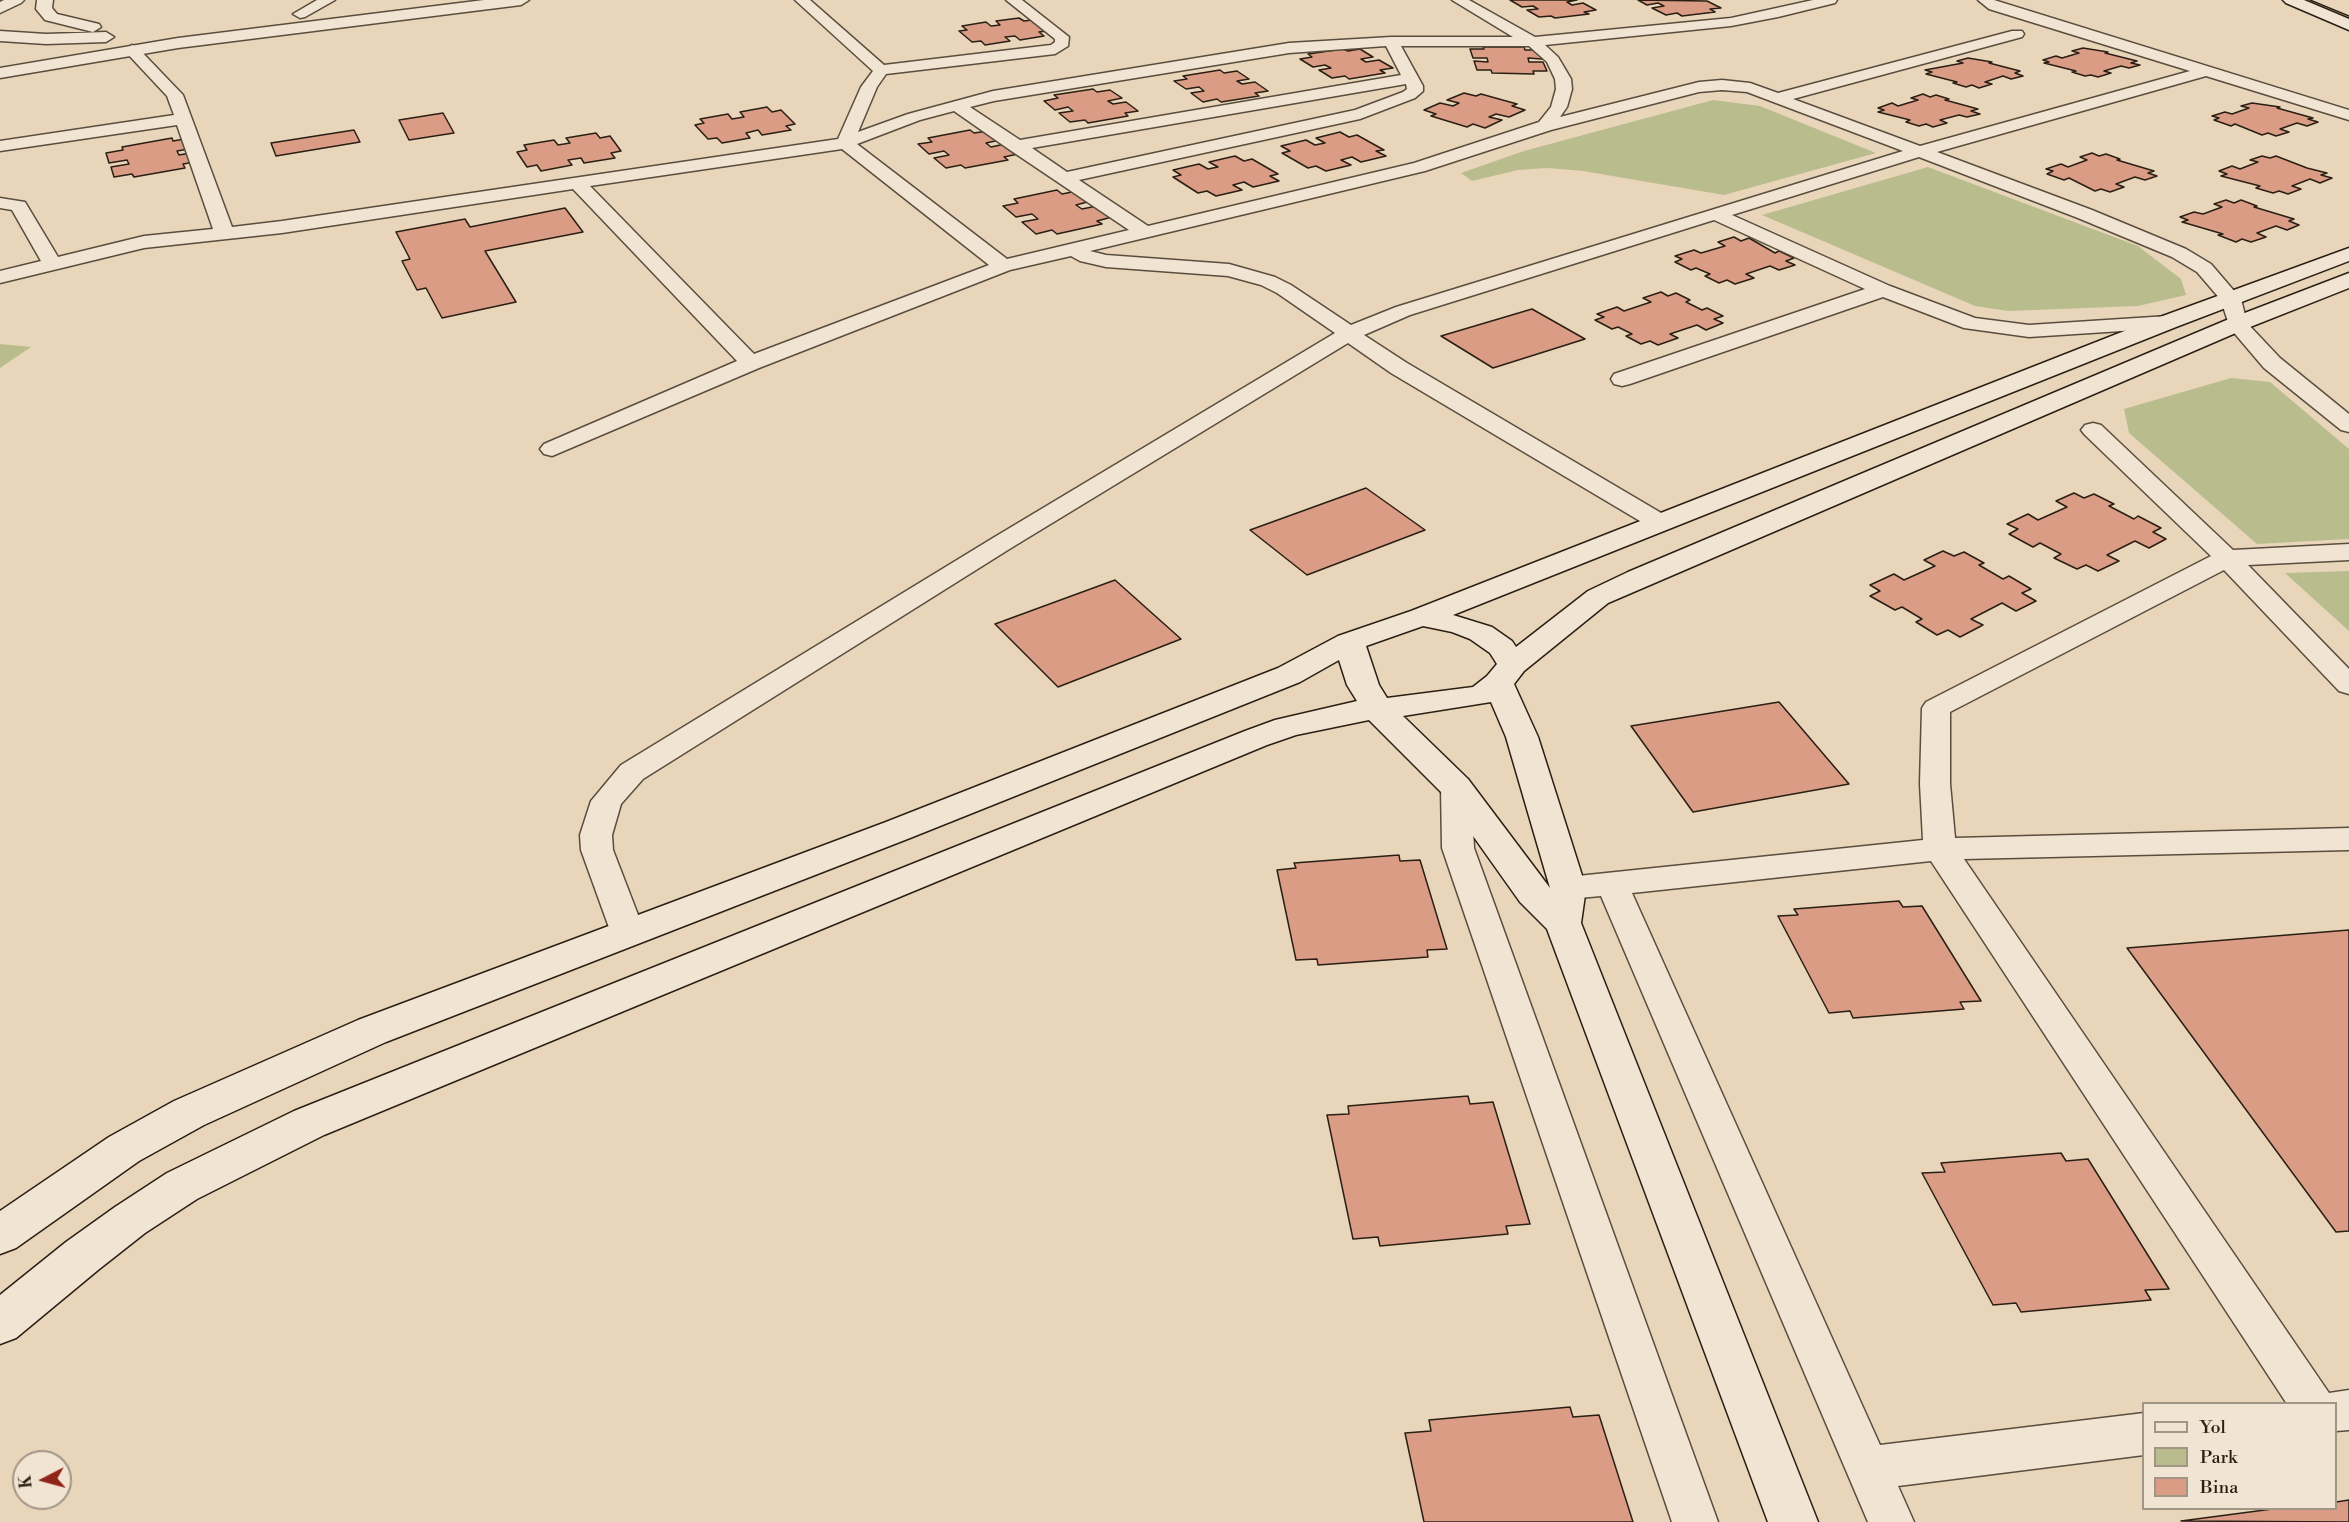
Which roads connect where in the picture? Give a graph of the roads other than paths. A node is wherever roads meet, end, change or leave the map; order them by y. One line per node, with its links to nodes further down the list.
1 (16, 0): 12 (main road)
2 (43, 0): 14 (main road); 16 (main road)
3 (328, 0): 13 (street)
4 (422, 0): 13 (main road)
5 (521, 0): 22 (main road)
6 (802, 0): 26 (street)
7 (1013, 0): 26 (street)
8 (1460, 0): 23 (street)
9 (1830, 0): 23 (street)
10 (1984, 0): 27 (street)
11 (2291, 0): 15 (main road)
12 (0, 8)
13 (300, 14): 18 (main road)
14 (0, 24)
15 (2349, 25)
16 (123, 28)
17 (164, 28): 18 (main road)
18 (188, 28): 20 (main road)
19 (2018, 34): 31 (street)
20 (0, 36)
21 (1391, 41): 23 (street); 29 (street); 32 (street)
22 (178, 42): 24 (main road); 25 (main road)
23 (1533, 42): 35 (street)
24 (132, 50): 28 (main road); 34 (street)
25 (0, 51)
26 (881, 70): 36 (street)
27 (2207, 71): 33 (street); 39 (street)
28 (0, 73)
29 (1411, 78): 30 (street); 41 (street)
30 (1296, 98): 38 (street); 40 (street)
31 (1777, 98): 35 (street); 39 (street)
32 (956, 105): 36 (street); 38 (street)
33 (2349, 115)
34 (184, 120): 37 (street); 45 (street)
35 (1545, 126): 46 (street)
36 (845, 143): 42 (street); 50 (street)
37 (0, 146)
38 (1016, 146): 40 (street)
39 (1922, 151): 44 (street); 54 (street)
40 (1047, 166): 41 (street)
41 (1064, 178): 46 (street)
42 (577, 183): 45 (street); 58 (street)
43 (0, 203): 49 (street)
44 (1715, 214): 53 (street); 57 (street)
45 (225, 232): 49 (street)
46 (1144, 232): 47 (street)
47 (1074, 249): 50 (street); 57 (street)
48 (2349, 254): 54 (main road)
49 (52, 264): 51 (street)
50 (1002, 266): 58 (street)
51 (0, 277)
52 (2349, 280): 56 (main road)
53 (1883, 290): 55 (street); 59 (street)
54 (2231, 299): 55 (main road); 56 (street)
55 (2168, 322): 65 (main road)
56 (2238, 324): 61 (street); 70 (main road)
57 (1350, 333): 65 (street); 78 (street)
58 (751, 363): 64 (street)
59 (1622, 379)
60 (2349, 399): 61 (street)
61 (2319, 400): 62 (street)
62 (2349, 425)
63 (2093, 430): 67 (street)
64 (552, 448)
65 (1659, 522): 68 (main road)
66 (2349, 552): 67 (street)
67 (2227, 558): 71 (street); 75 (street)
68 (1421, 617): 69 (main road); 70 (main road)
69 (1349, 642): 72 (main road); 78 (main road)
70 (1506, 673): 72 (main road); 77 (main road)
71 (2349, 685)
72 (1377, 709): 73 (main road); 80 (main road)
73 (1456, 787): 77 (main road); 84 (street)
74 (2349, 839): 75 (street)
75 (1940, 849): 76 (street); 81 (street)
76 (1612, 884): 77 (street); 83 (street)
77 (1565, 906): 85 (main road)
78 (628, 933): 79 (main road)
79 (0, 1235)
80 (0, 1323)
81 (2311, 1402)
82 (2142, 1434): 83 (street)
83 (1868, 1468): 86 (street)
84 (1695, 1522)
85 (1793, 1522)
86 (1891, 1522)

